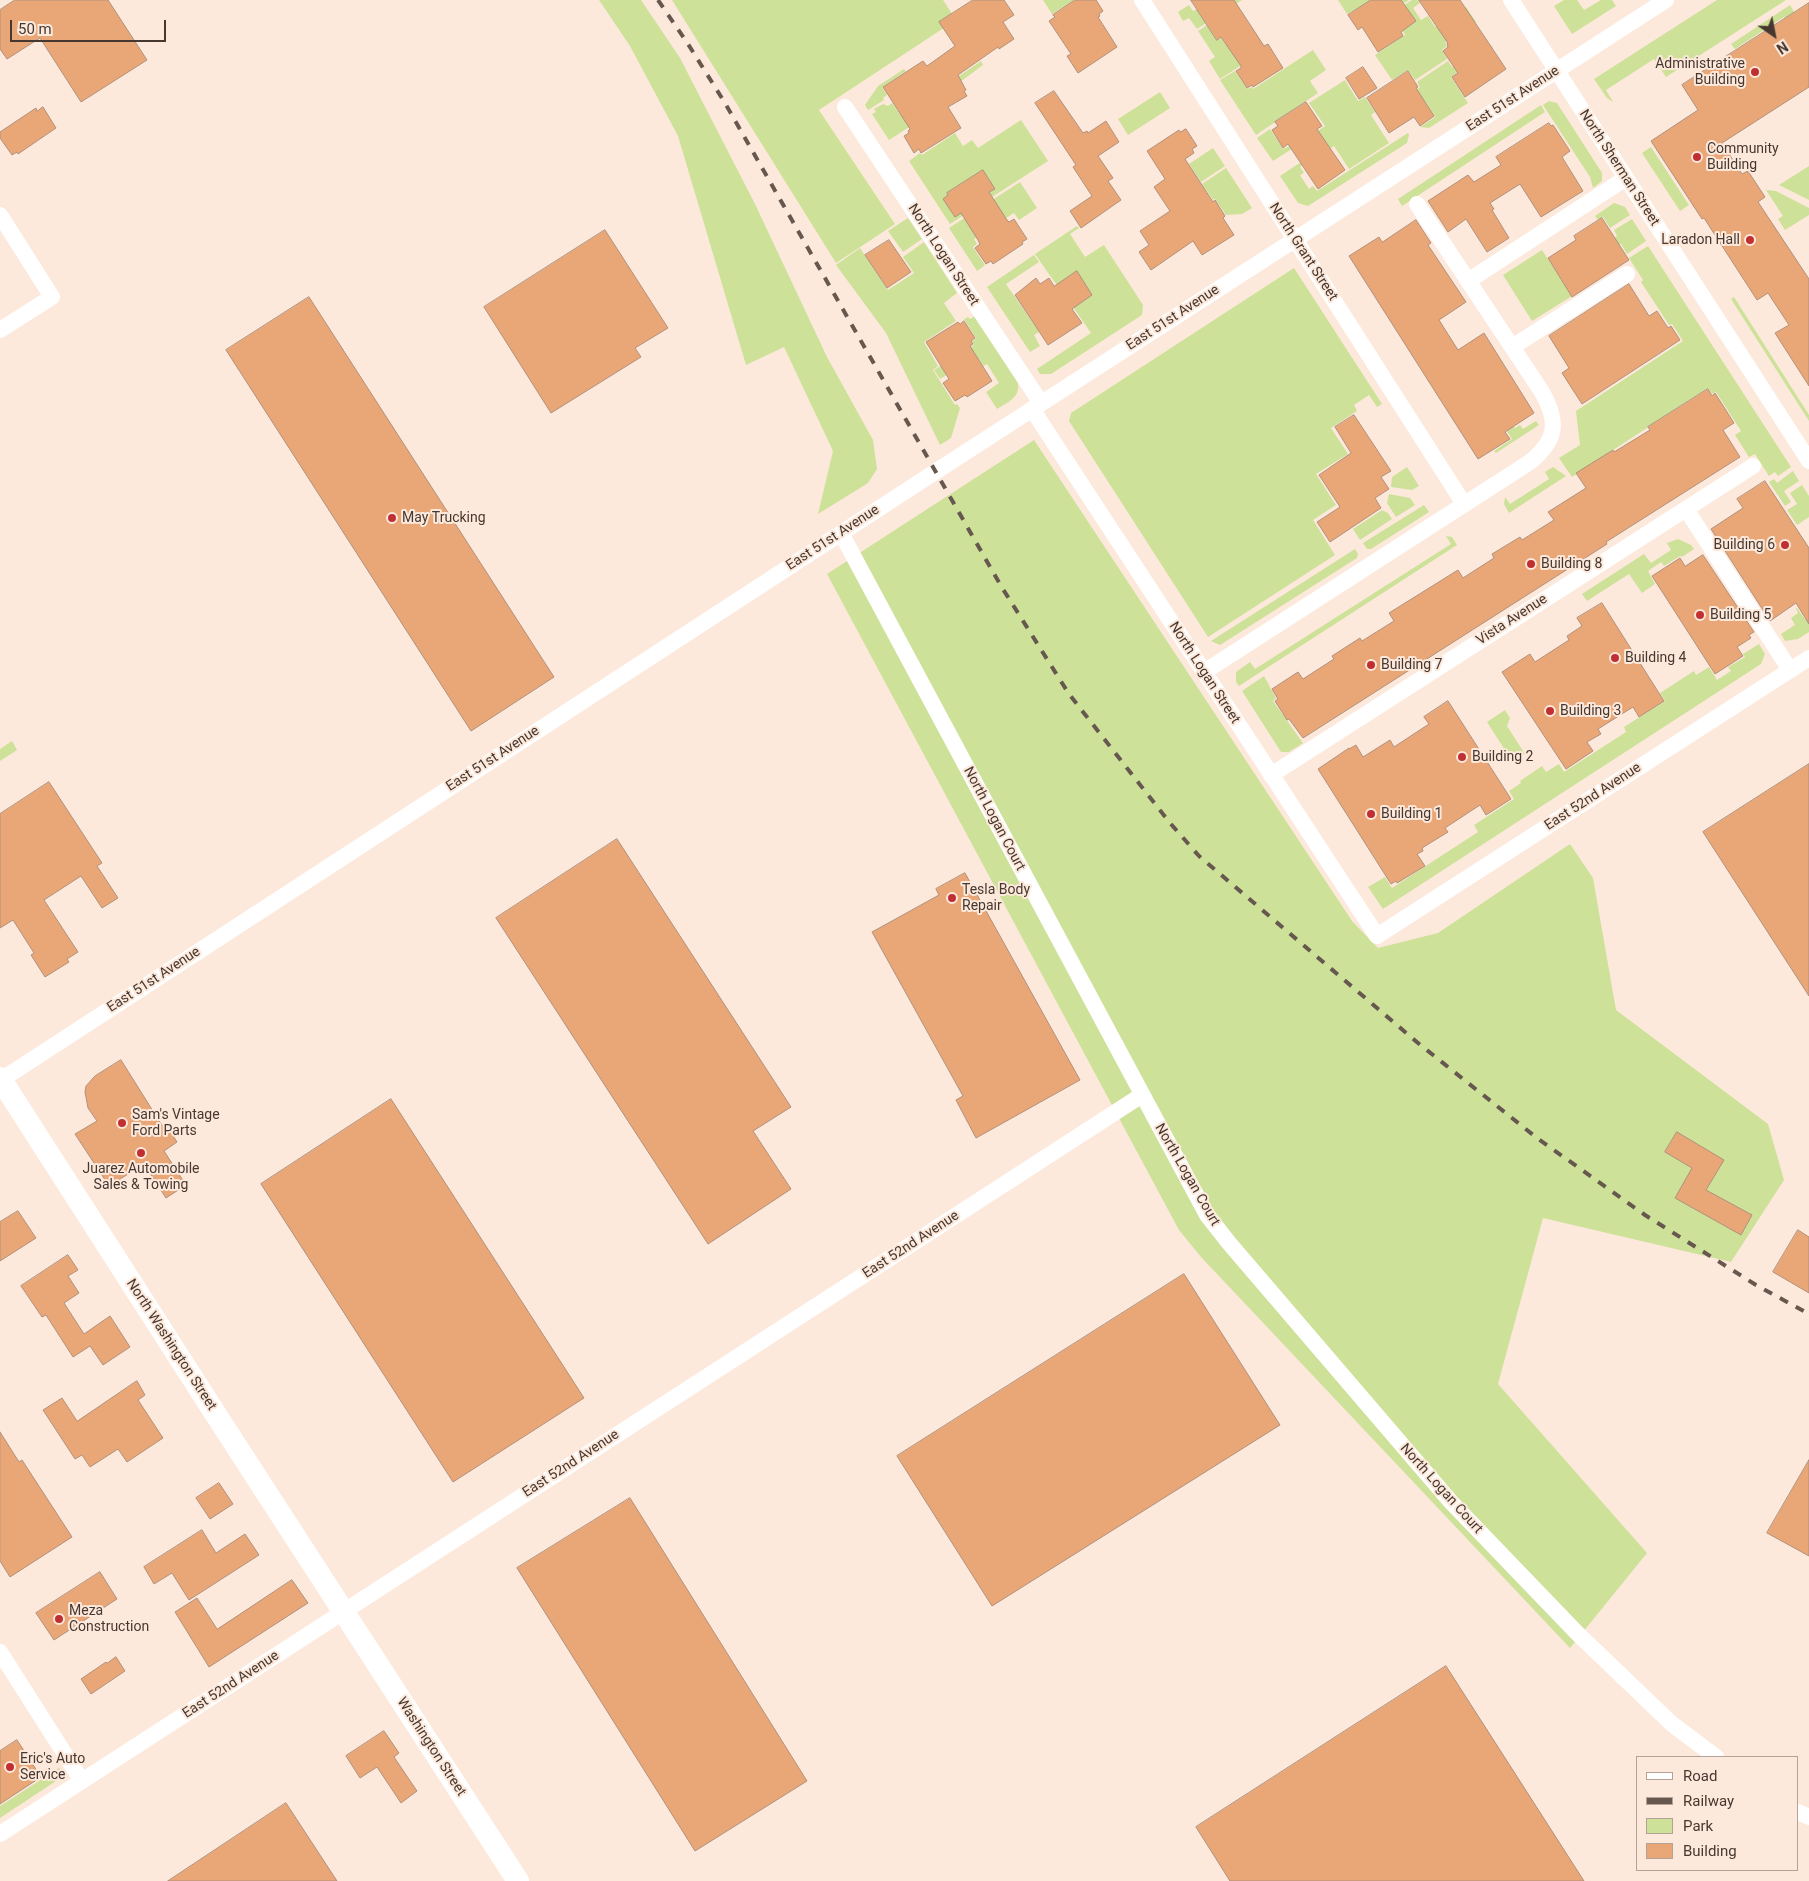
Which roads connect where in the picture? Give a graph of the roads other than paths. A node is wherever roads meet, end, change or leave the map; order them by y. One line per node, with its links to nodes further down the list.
1 (1142, 0): 9 (street, North Grant Street)
2 (1511, 0): 4 (street, North Sherman Street)
3 (1666, 0): 4 (street, East 51st Avenue)
4 (1556, 70): 6 (street, North Sherman Street); 9 (street, East 51st Avenue)
5 (846, 107): 14 (street, North Logan Street)
6 (1626, 178): 11 (street); 15 (street, North Sherman Street)
7 (1417, 204): 11 (street)
8 (0, 215): 12 (street)
9 (1295, 239): 14 (street, East 51st Avenue); 17 (street, North Grant Street)
10 (1627, 274): 13 (street)
11 (1468, 281): 13 (street)
12 (0, 330)
13 (1512, 347): 17 (street)
14 (1036, 406): 19 (street, East 51st Avenue); 22 (street, North Logan Street)
15 (1809, 461)
16 (1753, 466): 18 (street, Vista Avenue)
17 (1464, 504): 22 (street)
18 (1686, 509): 21 (street); 23 (street, Vista Avenue)
19 (841, 533): 25 (street, East 51st Avenue); 26 (street, North Logan Court)
20 (1809, 658): 21 (street, East 52nd Avenue)
21 (1790, 670): 24 (street, East 52nd Avenue)
22 (1204, 672): 23 (street, North Logan Street)
23 (1271, 775): 24 (street, North Logan Street)
24 (1377, 936)
25 (1, 1079): 27 (main road, North Washington Street)
26 (1142, 1095): 27 (street, East 52nd Avenue); 29 (street, North Logan Court)
27 (344, 1612): 30 (street, East 52nd Avenue); 32 (main road, Washington Street)
28 (0, 1652): 30 (street)
29 (1715, 1756)
30 (82, 1781): 31 (street, East 52nd Avenue)
31 (0, 1834)
32 (518, 1881)

